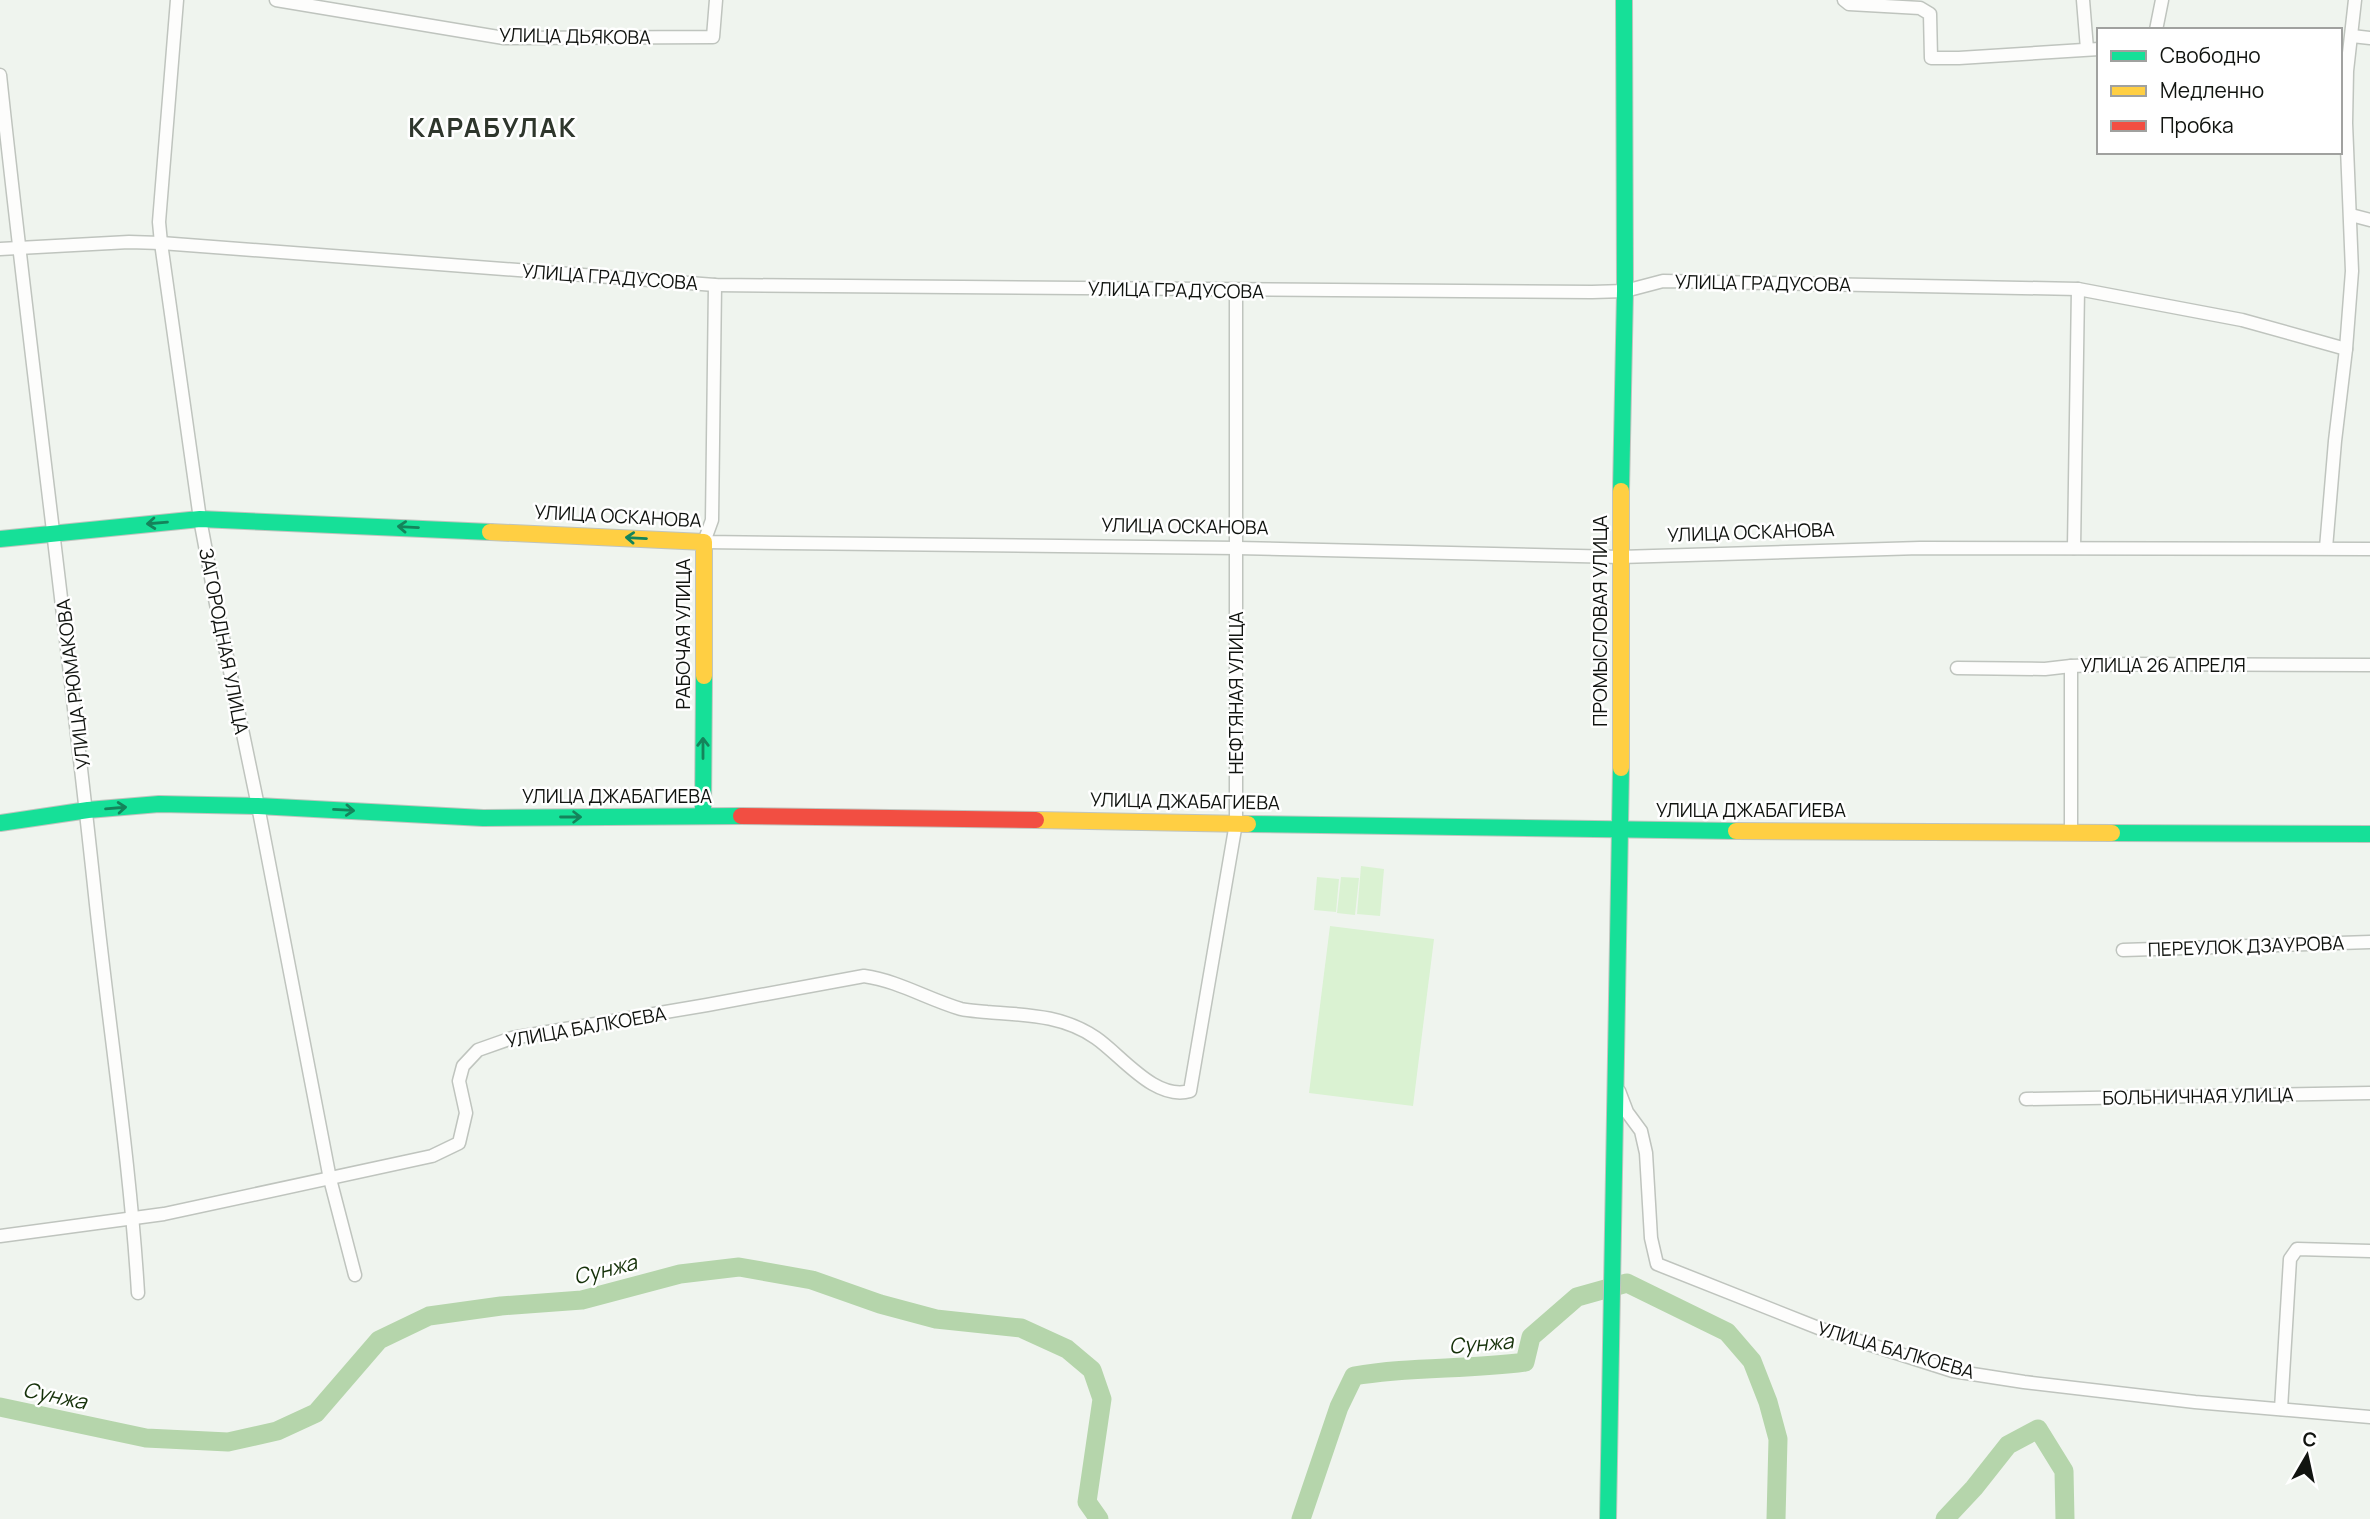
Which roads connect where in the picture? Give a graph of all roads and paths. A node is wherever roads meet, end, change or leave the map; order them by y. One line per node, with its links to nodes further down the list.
1 (177, 0): 17 (street, ЗАГОРОДНАЯ УЛИЦА)
2 (276, 0): 3 (street, УЛИЦА ДЬЯКОВА)
3 (716, 0)
4 (1624, 0): 23 (main road, ПРОМЫСЛОВАЯ УЛИЦА)
5 (1844, 0): 12 (street)
6 (2083, 0): 12 (street)
7 (2162, 0): 9 (street)
8 (2355, 0): 10 (street)
9 (2156, 28)
10 (2352, 36): 11 (street); 14 (street)
11 (2370, 38)
12 (2093, 49)
13 (0, 75): 18 (street, УЛИЦА РЮМАКОВА)
14 (2343, 123): 15 (street)
15 (2351, 215): 16 (street); 24 (street)
16 (2370, 220)
17 (161, 243): 18 (street, УЛИЦА ГРАДУСОВА); 20 (street, УЛИЦА ГРАДУСОВА); 25 (street, ЗАГОРОДНАЯ УЛИЦА)
18 (19, 248): 19 (street, УЛИЦА ГРАДУСОВА); 26 (street, УЛИЦА РЮМАКОВА)
19 (0, 249)
20 (715, 285): 22 (street, УЛИЦА ГРАДУСОВА); 28 (street, РАБОЧАЯ УЛИЦА)
21 (2078, 289): 23 (street, УЛИЦА ГРАДУСОВА); 24 (street, УЛИЦА ГРАДУСОВА); 30 (street)
22 (1236, 291): 23 (street, УЛИЦА ГРАДУСОВА); 29 (street, НЕФТЯНАЯ УЛИЦА)
23 (1625, 291): 33 (main road, ПРОМЫСЛОВАЯ УЛИЦА)
24 (2346, 349): 31 (street)
25 (200, 519): 26 (main road, УЛИЦА ОСКАНОВА, one-way to 26); 28 (main road, УЛИЦА ОСКАНОВА, one-way to 25); 37 (street, ЗАГОРОДНАЯ УЛИЦА)
26 (54, 533): 27 (main road, УЛИЦА ОСКАНОВА); 38 (street, УЛИЦА РЮМАКОВА)
27 (0, 539)
28 (704, 542): 29 (street, УЛИЦА ОСКАНОВА); 39 (main road, РАБОЧАЯ УЛИЦА, one-way to 28)
29 (1237, 548): 33 (street, УЛИЦА ОСКАНОВА); 41 (street, НЕФТЯНАЯ УЛИЦА)
30 (2074, 548): 31 (street, УЛИЦА ОСКАНОВА); 33 (street, УЛИЦА ОСКАНОВА)
31 (2326, 548): 32 (street, УЛИЦА ОСКАНОВА)
32 (2370, 549)
33 (1620, 557): 42 (main road, ПРОМЫСЛОВАЯ УЛИЦА)
34 (2370, 665): 35 (street, УЛИЦА 26 АПРЕЛЯ)
35 (2071, 666): 36 (street, УЛИЦА 26 АПРЕЛЯ); 43 (street)
36 (1957, 668)
37 (258, 806): 38 (main road, УЛИЦА ДЖАБАГИЕВА, one-way to 37); 39 (main road, УЛИЦА ДЖАБАГИЕВА, one-way to 39); 51 (street, ЗАГОРОДНАЯ УЛИЦА)
38 (88, 810): 40 (main road, УЛИЦА ДЖАБАГИЕВА); 52 (street, УЛИЦА РЮМАКОВА)
39 (703, 816): 41 (main road, УЛИЦА ДЖАБАГИЕВА)
40 (0, 823)
41 (1236, 823): 42 (main road, УЛИЦА ДЖАБАГИЕВА); 48 (street, НЕФТЯНАЯ УЛИЦА)
42 (1621, 831): 43 (main road, УЛИЦА ДЖАБАГИЕВА); 47 (main road, ПРОМЫСЛОВАЯ УЛИЦА)
43 (2071, 833): 44 (main road, УЛИЦА ДЖАБАГИЕВА)
44 (2370, 834)
45 (2370, 942): 46 (street, ПЕРЕУЛОК ДЗАУРОВА)
46 (2123, 950)
47 (1618, 1088): 57 (street, УЛИЦА БАЛКОЕВА); 59 (main road, ПРОМЫСЛОВАЯ УЛИЦА)
48 (1190, 1091): 51 (street, УЛИЦА БАЛКОЕВА)
49 (2370, 1093): 50 (street, БОЛЬНИЧНАЯ УЛИЦА)
50 (2026, 1099)
51 (330, 1180): 52 (street, УЛИЦА БАЛКОЕВА); 55 (street, ЗАГОРОДНАЯ УЛИЦА)
52 (134, 1216): 53 (street, УЛИЦА БАЛКОЕВА); 56 (street, УЛИЦА РЮМАКОВА)
53 (0, 1236)
54 (2370, 1251): 57 (street)
55 (355, 1275)
56 (138, 1293)
57 (2281, 1409): 58 (street, УЛИЦА БАЛКОЕВА)
58 (2370, 1418)
59 (1608, 1519)

